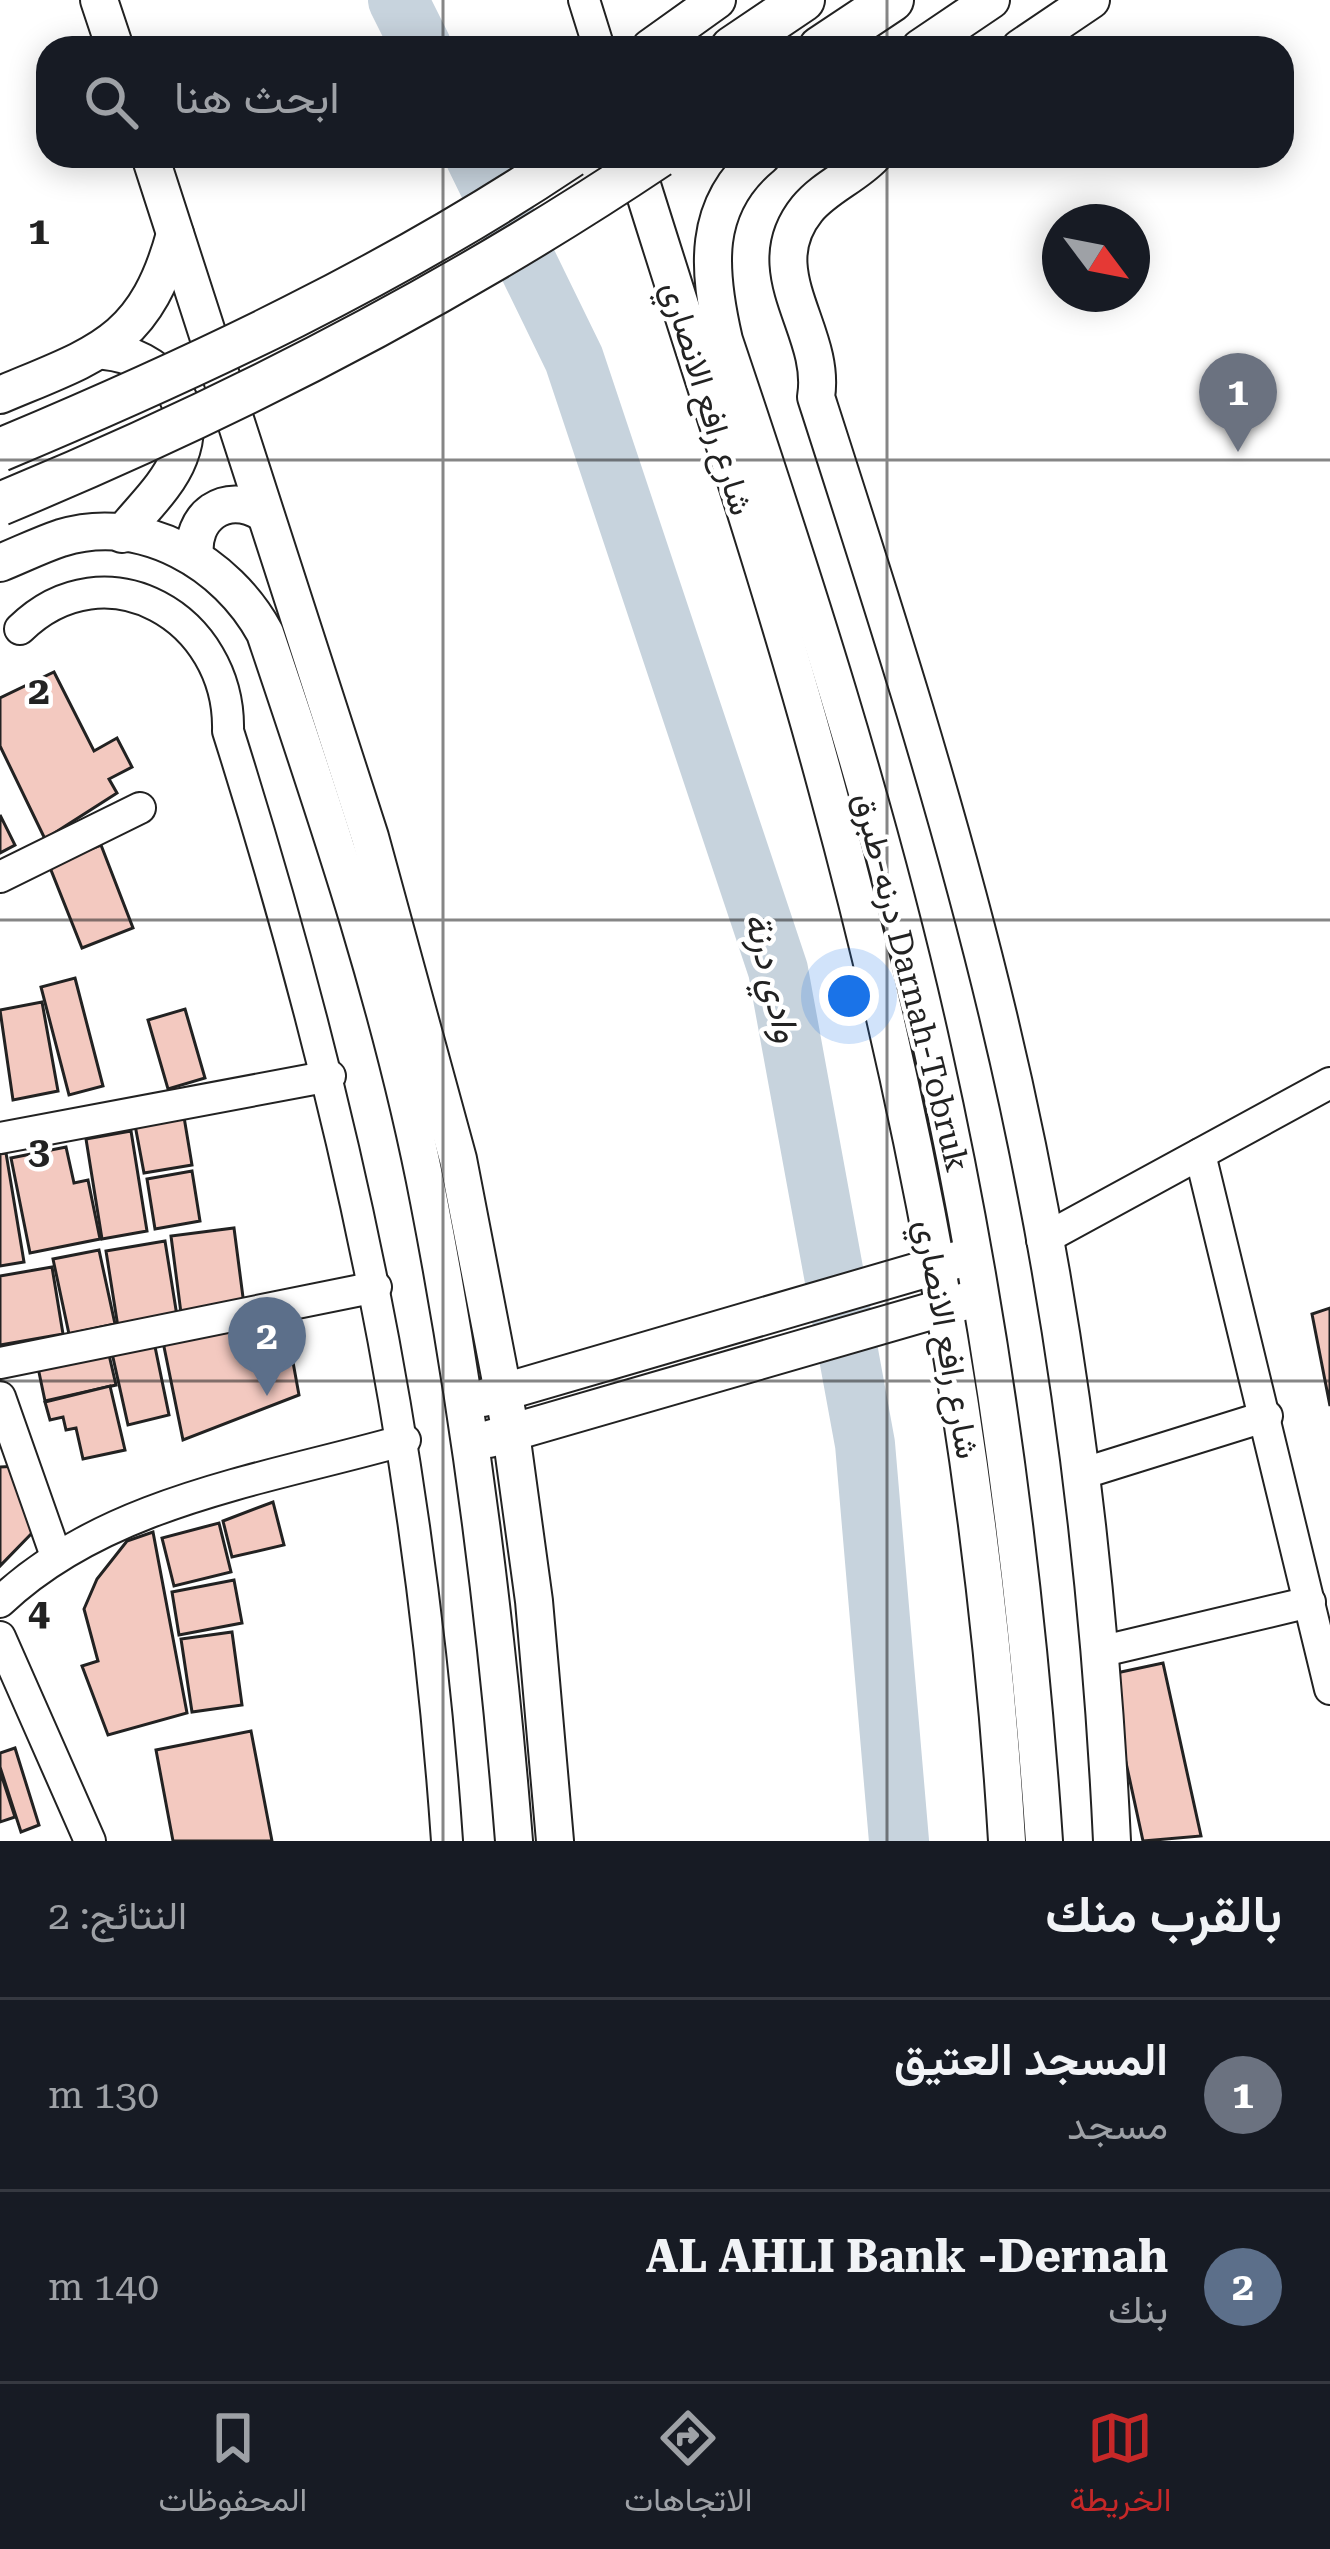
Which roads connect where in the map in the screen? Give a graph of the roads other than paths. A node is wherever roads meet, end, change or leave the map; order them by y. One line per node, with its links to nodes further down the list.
1 (99, 0): 8 (street)
2 (584, 0): 9 (street)
3 (717, 0): 10 (street)
4 (803, 0): 11 (main road)
5 (892, 0): 12 (main road)
6 (991, 0): 13 (street)
7 (1091, 0): 14 (street)
8 (111, 36)
9 (595, 36)
10 (667, 36)
11 (749, 36)
12 (838, 36)
13 (938, 36)
14 (1038, 36)
15 (153, 168): 22 (street)
16 (552, 168): 26 (main road, bridge)
17 (637, 168): 41 (street, شارع رافع الانصاري)
18 (640, 168): 27 (main road, bridge)
19 (749, 168): 40 (street, درنه-طبرق Darnah-Tobruk)
20 (827, 168): 25 (street)
21 (857, 168): 25 (street)
22 (175, 234): 23 (street); 28 (street)
23 (106, 351): 24 (street); 29 (street)
24 (0, 395)
25 (816, 397): 39 (street)
26 (0, 450)
27 (0, 504)
28 (262, 512): 30 (street); 46 (street)
29 (122, 534): 30 (street); 31 (street)
30 (196, 557): 48 (street)
31 (0, 563)
32 (10, 634): 35 (street)
33 (140, 808): 34 (street)
34 (0, 878)
35 (330, 1076): 37 (street); 42 (street)
36 (1330, 1083): 38 (street)
37 (0, 1138)
38 (1200, 1154): 39 (street); 49 (street)
39 (1042, 1240): 53 (street)
40 (974, 1255): 41 (street); 43 (street, درنه-طبرق Darnah-Tobruk)
41 (937, 1266): 44 (street, شارع رافع الانصاري); 46 (street)
42 (376, 1287): 45 (street); 51 (street)
43 (981, 1297): 44 (street); 65 (street, درنه-طبرق Darnah-Tobruk)
44 (944, 1307): 50 (street); 64 (street, شارع رافع الانصاري)
45 (0, 1363)
46 (521, 1387): 48 (street); 50 (street)
47 (0, 1397): 54 (street)
48 (463, 1404): 52 (street)
49 (1267, 1416): 53 (street); 56 (street)
50 (528, 1428): 52 (street); 63 (street)
51 (404, 1440): 54 (street); 61 (street)
52 (469, 1445): 62 (street)
53 (1081, 1474): 58 (street)
54 (56, 1556): 55 (street)
55 (0, 1602)
56 (1310, 1602): 58 (street); 59 (street)
57 (0, 1636): 60 (street)
58 (1099, 1652): 66 (street)
59 (1330, 1689)
60 (90, 1841)
61 (448, 1841)
62 (514, 1841)
63 (555, 1841)
64 (1007, 1841)
65 (1044, 1841)
66 (1112, 1841)

